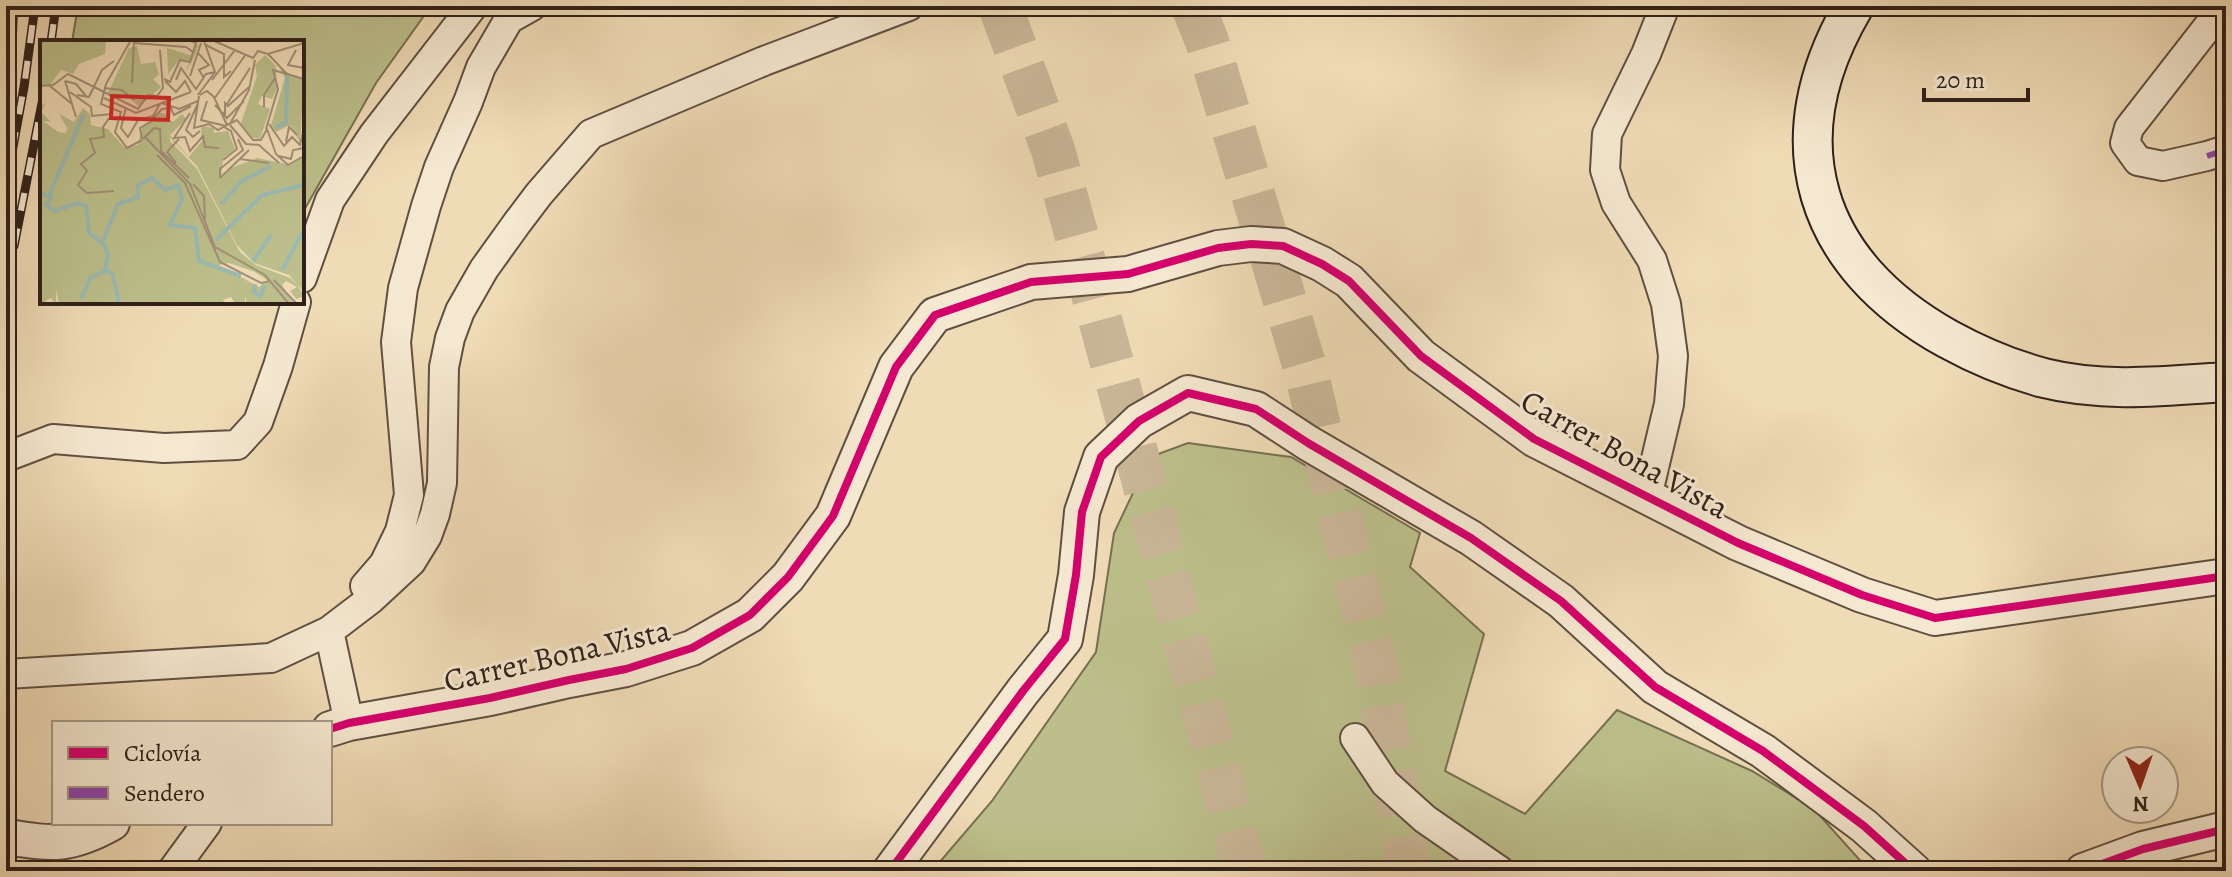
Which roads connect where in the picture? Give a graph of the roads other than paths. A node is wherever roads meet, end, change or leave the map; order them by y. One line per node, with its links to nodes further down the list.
1 (473, 6): 9 (street)
2 (532, 6): 15 (street)
3 (909, 6): 15 (street)
4 (1665, 6): 13 (street)
5 (1854, 6): 11 (main road)
6 (2224, 6): 8 (street)
7 (2226, 129): 8 (street)
8 (2220, 159)
9 (304, 272)
10 (295, 304): 12 (street)
11 (2226, 382)
12 (6, 457)
13 (1647, 497): 14 (street, Carrer Bona Vista); 17 (street, Carrer Bona Vista)
14 (2226, 576)
15 (329, 631): 16 (street); 17 (street)
16 (6, 674)
17 (340, 726)
18 (1355, 738): 25 (street)
19 (108, 825): 22 (street)
20 (206, 825): 23 (street)
21 (2226, 829): 27 (street)
22 (6, 837)
23 (172, 871)
24 (890, 871): 26 (street)
25 (1500, 871)
26 (1914, 871)
27 (2083, 871)

